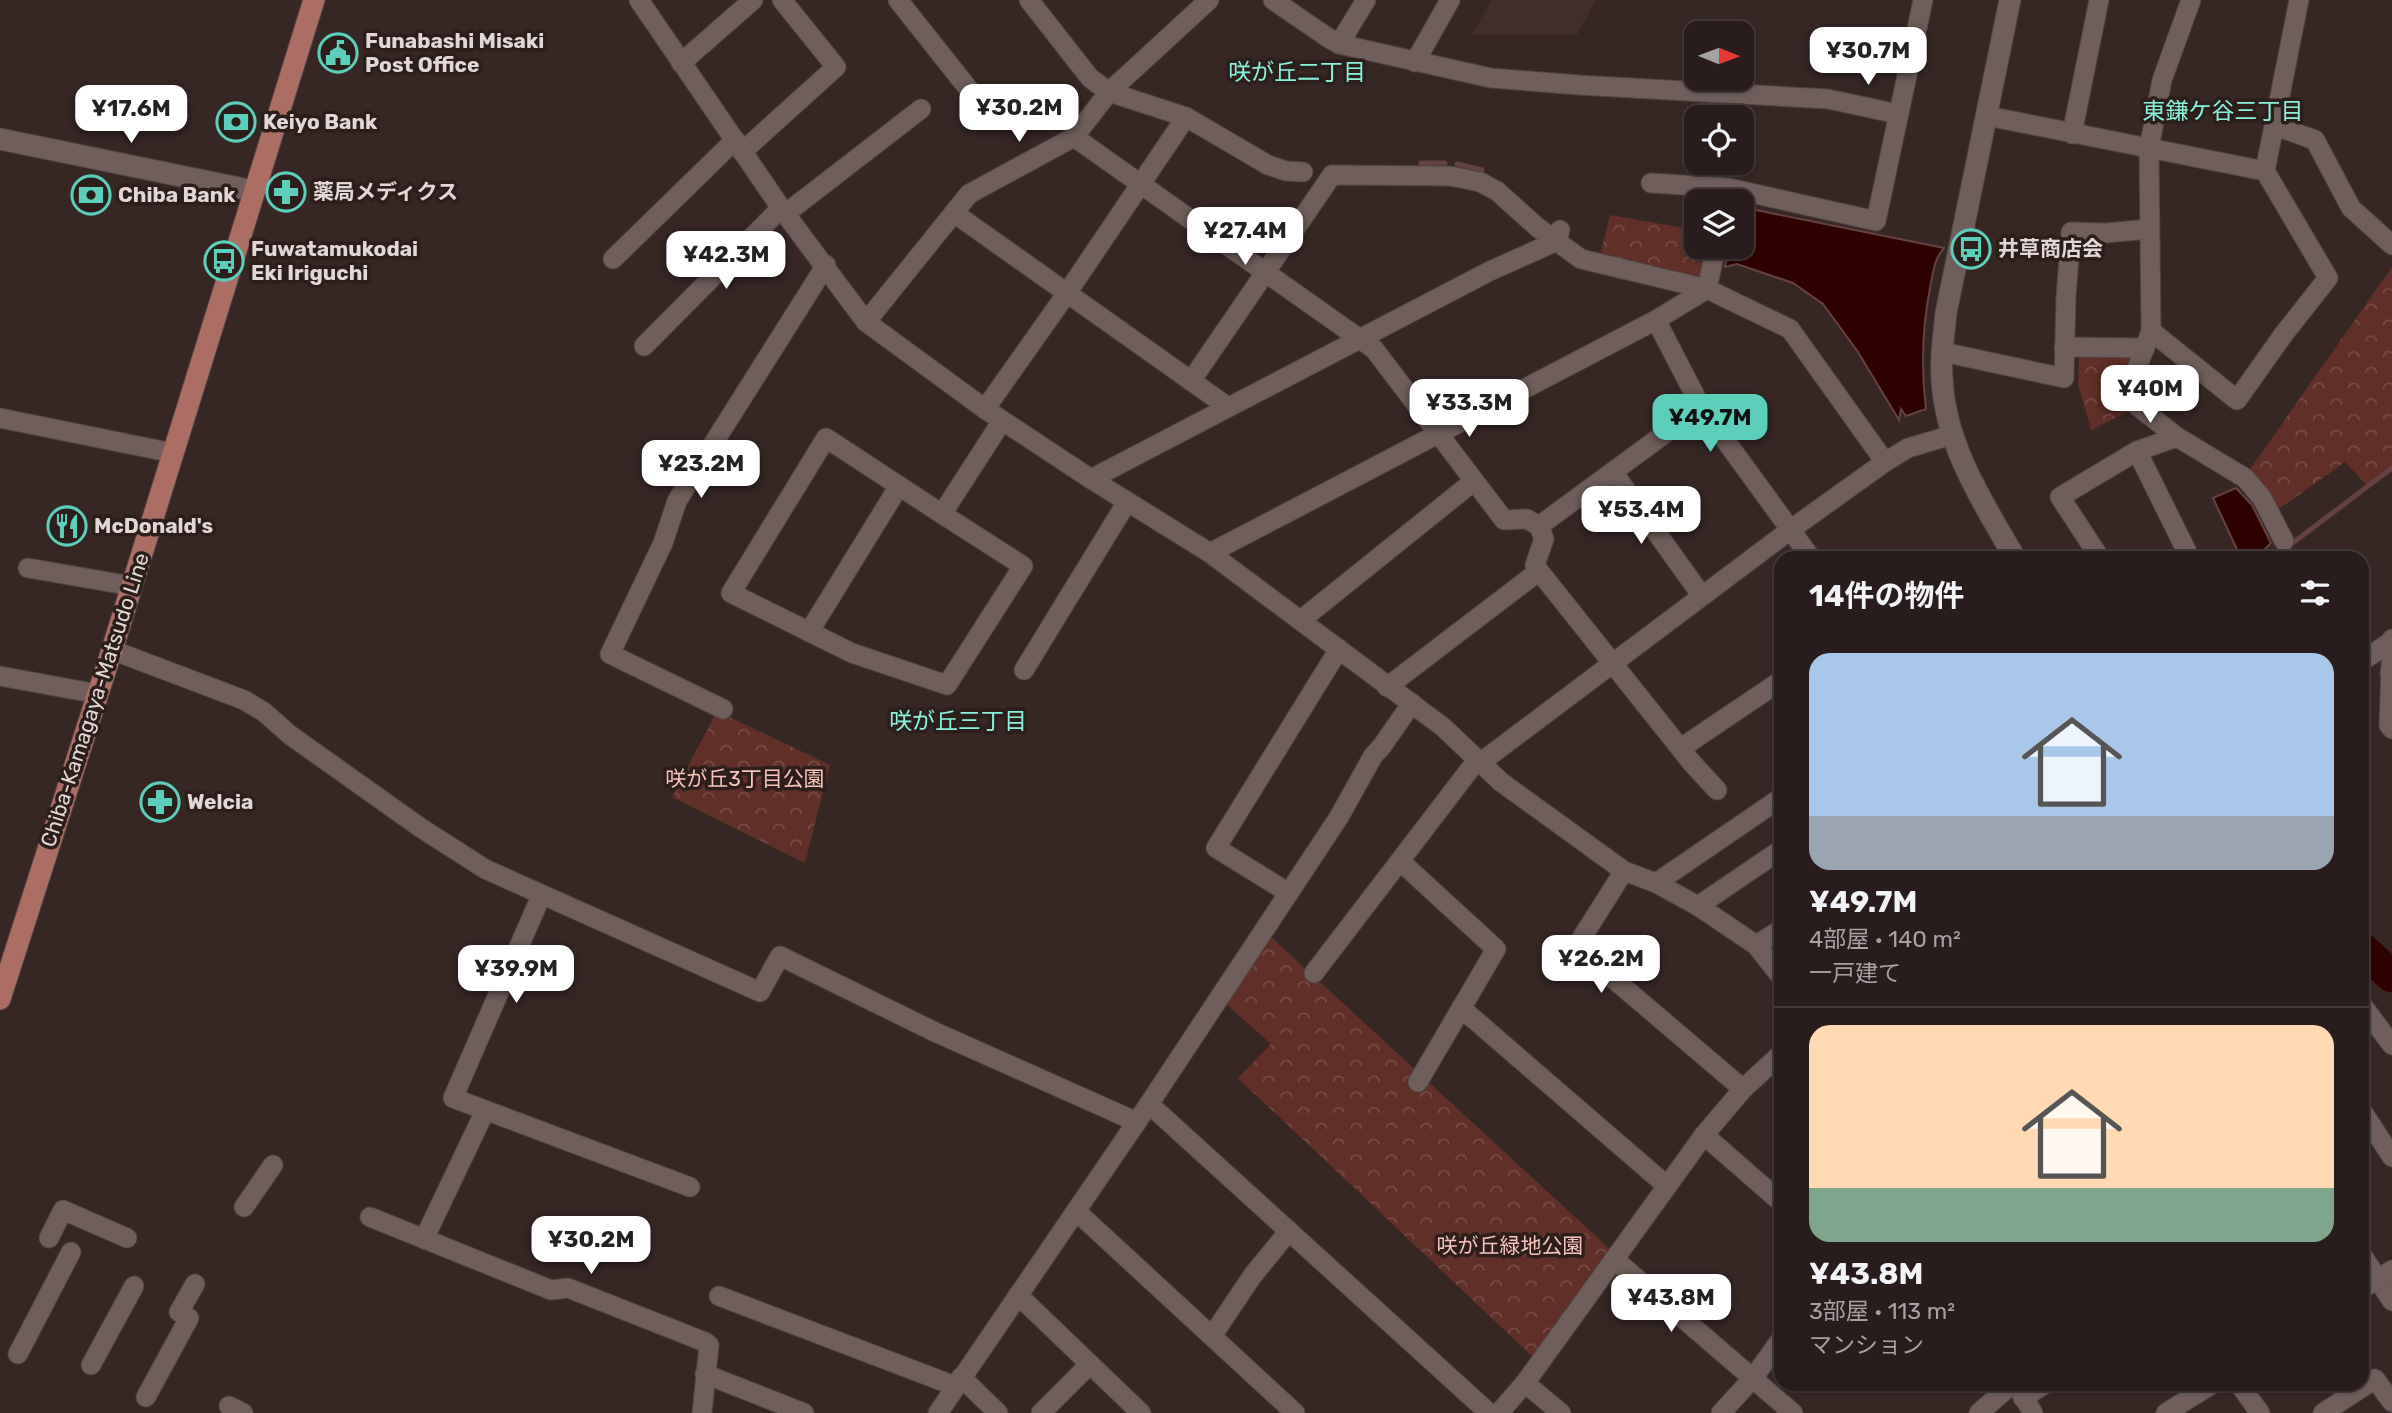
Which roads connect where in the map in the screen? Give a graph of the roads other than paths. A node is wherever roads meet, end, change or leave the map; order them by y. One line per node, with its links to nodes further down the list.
1 (314, 0): 36 (main road, Chiba-Kamagaya-Matsudo Line)
2 (639, 0): 18 (street)
3 (753, 0): 18 (street)
4 (782, 0): 29 (street)
5 (898, 0): 21 (street)
6 (1029, 0): 19 (street)
7 (1273, 0): 16 (street)
8 (1366, 0): 16 (street)
9 (1450, 0): 17 (street)
10 (1923, 0): 22 (street)
11 (2010, 0): 23 (street)
12 (2099, 0): 26 (street)
13 (2191, 0): 30 (street)
14 (2299, 0): 25 (street)
15 (1198, 3): 19 (street)
16 (1339, 44): 17 (street)
17 (1415, 62): 22 (street)
18 (681, 63): 29 (street)
19 (1109, 92): 24 (street); 27 (street)
20 (920, 109): 38 (street)
21 (986, 111)
22 (1898, 114): 37 (street)
23 (1987, 116): 26 (street); 55 (street)
24 (1186, 117): 32 (street); 34 (street)
25 (2276, 126): 31 (street); 42 (street)
26 (2072, 134): 30 (street)
27 (1074, 137): 34 (street); 39 (street)
28 (0, 139): 36 (street)
29 (738, 146): 38 (street); 43 (street)
30 (2149, 149): 31 (street); 40 (street)
31 (2265, 171): 52 (street)
32 (1303, 172)
33 (1651, 183): 35 (street)
34 (1141, 184): 46 (street); 48 (street)
35 (1689, 189)
36 (254, 191): 66 (main road, Chiba-Kamagaya-Matsudo Line)
37 (1754, 200)
38 (783, 211): 45 (street); 53 (street)
39 (954, 213): 48 (street); 50 (street)
40 (2149, 229): 52 (street); 54 (street)
41 (1558, 236): 46 (street); 47 (street); 51 (street)
42 (2392, 245)
43 (613, 259)
44 (1714, 259): 47 (street)
45 (825, 265): 50 (street); 100 (street)
46 (1266, 272): 51 (street); 56 (street)
47 (1709, 281): 49 (street); 67 (street)
48 (1067, 293): 56 (street); 59 (street)
49 (1656, 320): 58 (street); 62 (street)
50 (866, 322): 59 (street)
51 (1360, 338): 57 (street); 62 (street)
52 (2148, 340): 54 (street); 64 (street)
53 (644, 346)
54 (2064, 347): 55 (street)
55 (1942, 355): 63 (street)
56 (1191, 381): 57 (street)
57 (1228, 407): 69 (street)
58 (1701, 407): 68 (street); 75 (street)
59 (985, 409): 61 (street)
60 (0, 418): 66 (street)
61 (1002, 421): 69 (street); 73 (street)
62 (1436, 434): 70 (street); 81 (street)
63 (1952, 435): 67 (street); 78 (street)
64 (2177, 437): 65 (street); 76 (street)
65 (2137, 452): 79 (street); 80 (street)
66 (173, 453): 84 (main road, Chiba-Kamagaya-Matsudo Line)
67 (1896, 455): 75 (street)
68 (1613, 472): 74 (street); 85 (street)
69 (1091, 479): 72 (street)
70 (1474, 481): 74 (street); 86 (street)
71 (899, 486): 73 (street); 87 (street); 87 (street)
72 (1127, 502): 81 (street); 93 (street)
73 (942, 514): 87 (street)
74 (1539, 526): 83 (street)
75 (1790, 530): 77 (street); 85 (street)
76 (2284, 541)
77 (1806, 551)
78 (2011, 551)
79 (2095, 551)
80 (2186, 551)
81 (1210, 552): 86 (street)
82 (28, 568): 84 (street)
83 (1539, 571): 92 (street); 97 (street)
84 (132, 586): 90 (main road, Chiba-Kamagaya-Matsudo Line)
85 (1702, 596): 92 (street)
86 (1301, 620): 89 (street)
87 (809, 632)
88 (2392, 640): 91 (street); 94 (street)
89 (1339, 649): 97 (street); 110 (street)
90 (112, 650): 98 (main road, Chiba-Kamagaya-Matsudo Line); 111 (street)
91 (2369, 655)
92 (1612, 664): 102 (street); 103 (street)
93 (1024, 670)
94 (2391, 673): 101 (street)
95 (0, 676): 98 (street)
96 (1774, 685): 102 (street)
97 (1387, 687): 99 (street)
98 (98, 694): 115 (main road, Chiba-Kamagaya-Matsudo Line)
99 (1412, 703): 103 (street); 110 (street)
100 (723, 709)
101 (2392, 729)
102 (1681, 748): 104 (street)
103 (1478, 762): 107 (street); 108 (street)
104 (1717, 790)
105 (1774, 802): 109 (street)
106 (1774, 854): 112 (street)
107 (1400, 861): 117 (street); 119 (street)
108 (1624, 871): 109 (street); 124 (street)
109 (1656, 883): 112 (street)
110 (1289, 893): 125 (street)
111 (541, 896): 126 (street); 127 (street)
112 (1699, 906): 114 (street)
113 (1774, 934): 114 (street)
114 (1756, 945): 116 (street)
115 (5, 967): 118 (main road, Chiba-Kamagaya-Matsudo Line)
116 (1774, 968)
117 (1314, 973)
118 (0, 999)
119 (1461, 1008): 123 (street); 132 (street)
120 (2369, 1014): 121 (street)
121 (2392, 1045)
122 (1774, 1060): 124 (street)
123 (1418, 1082)
124 (1743, 1088): 129 (street)
125 (1149, 1104): 127 (street); 138 (street)
126 (485, 1111): 133 (street); 141 (street)
127 (1137, 1122): 136 (street)
128 (2369, 1122): 130 (street)
129 (1704, 1135): 132 (street); 134 (street)
130 (2392, 1157)
131 (273, 1165): 135 (street)
132 (1667, 1186): 143 (street)
133 (691, 1187)
134 (1774, 1196)
135 (244, 1207)
136 (1076, 1211): 148 (street); 150 (street)
137 (370, 1217): 141 (street)
138 (1289, 1231): 150 (street); 173 (street)
139 (49, 1238): 140 (street)
140 (127, 1238)
141 (424, 1239): 155 (street)
142 (71, 1252): 152 (street)
143 (1614, 1259): 156 (street); 159 (street)
144 (2377, 1279): 149 (street)
145 (195, 1284): 164 (street)
146 (134, 1286): 154 (street)
147 (719, 1296): 157 (street)
148 (1018, 1296): 153 (street); 157 (street)
149 (2392, 1301)
150 (1212, 1336): 172 (street)
151 (1774, 1349): 156 (street)
152 (18, 1354)
153 (1090, 1364): 170 (street); 171 (street)
154 (91, 1365)
155 (705, 1374): 166 (street); 167 (street)
156 (1754, 1378): 176 (street); 177 (street)
157 (958, 1382): 168 (street); 169 (street)
158 (2369, 1382): 165 (street)
159 (1525, 1383): 174 (street); 175 (street)
160 (2201, 1391): 179 (street)
161 (2244, 1391): 180 (street)
162 (2356, 1391): 181 (street)
163 (2021, 1395): 178 (street)
164 (146, 1396)
165 (2392, 1402)
166 (702, 1413)
167 (804, 1413)
168 (938, 1413)
169 (998, 1413)
170 (1041, 1413)
171 (1141, 1413)
172 (1295, 1413)
173 (1489, 1413)
174 (1499, 1413)
175 (1561, 1413)
176 (1721, 1413)
177 (1793, 1413)
178 (1979, 1413)
179 (2166, 1413)
180 (2260, 1413)
181 (2323, 1413)

